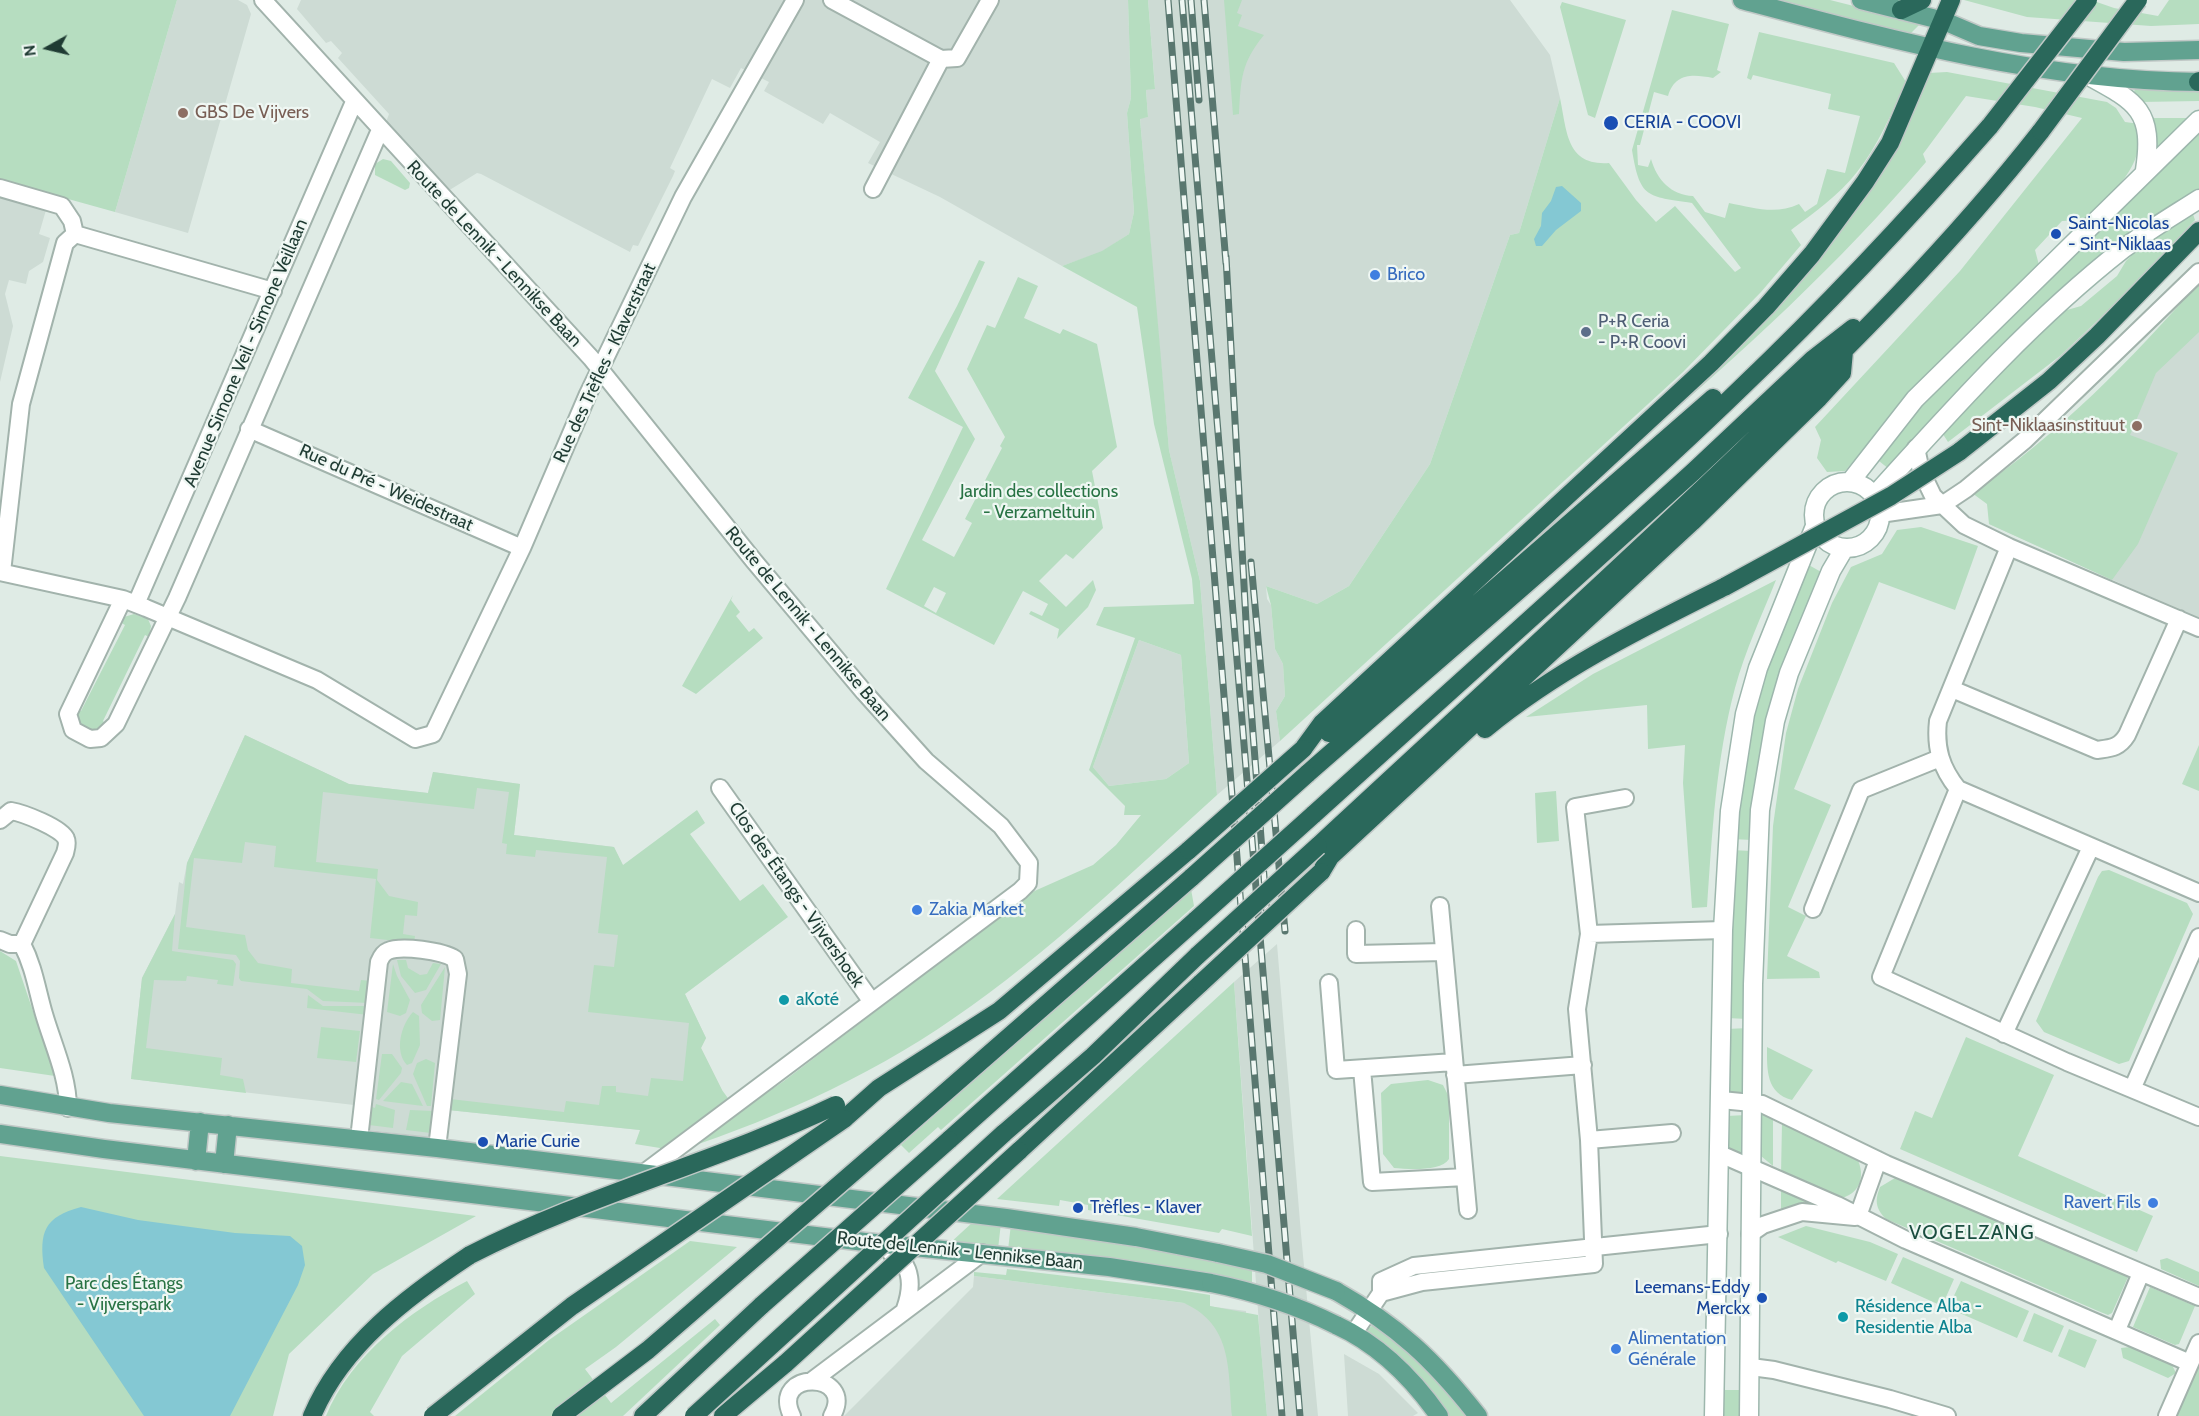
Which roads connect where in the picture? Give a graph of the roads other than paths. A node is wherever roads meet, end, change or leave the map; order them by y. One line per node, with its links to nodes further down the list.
1 (263, 0): 18 (street, Route de Lennik - Lennikse Baan)
2 (795, 0): 31 (street, Rue des Trèfles - Klaverstraat)
3 (832, 0): 15 (street)
4 (990, 0): 15 (street)
5 (1742, 0): 13 (main road)
6 (1861, 0): 11 (main road)
7 (1922, 0): 11 (highway)
8 (1951, 0): 12 (highway)
9 (2088, 0): 32 (highway, bridge)
10 (2138, 0): 29 (highway, bridge)
11 (1901, 10): 12 (main road)
12 (1944, 21): 13 (highway); 14 (main road)
13 (1931, 49): 16 (main road); 49 (highway)
14 (2199, 50)
15 (941, 59): 23 (street)
16 (2089, 76): 17 (main road); 21 (street)
17 (2199, 82)
18 (354, 102): 20 (street, Route de Lennik - Lennikse Baan); 28 (street, Avenue Simone Veil - Simone Veillaan)
19 (2199, 120): 21 (street)
20 (380, 130): 31 (street, Route de Lennik - Lennikse Baan); 33 (street, Avenue Simone Veil - Simone Veillaan)
21 (2145, 170): 35 (street)
22 (0, 188): 26 (street)
23 (873, 189)
24 (2199, 199): 34 (street)
25 (2199, 231): 56 (highway, bridge)
26 (75, 234): 28 (street); 43 (street)
27 (2199, 272): 37 (street)
28 (273, 291): 44 (street, Avenue Simone Veil - Simone Veillaan)
29 (1895, 296): 30 (highway); 117 (highway, bridge)
30 (1844, 351): 56 (highway); 118 (highway, bridge)
31 (600, 370): 41 (street, Rue des Trèfles - Klaverstraat); 68 (street, Route de Lennik - Lennikse Baan)
32 (1742, 387): 49 (highway); 116 (highway, bridge)
33 (249, 429): 41 (street, Rue du Pré - Weidestraat); 45 (street, Avenue Simone Veil - Simone Veillaan)
34 (1916, 448): 36 (street); 37 (street)
35 (1851, 482): 36 (street); 39 (street)
36 (1874, 496): 38 (street)
37 (1942, 505): 38 (street); 40 (street)
38 (1880, 514): 42 (street)
39 (1815, 526): 42 (street); 61 (street)
40 (2009, 547): 46 (street); 48 (street)
41 (522, 548): 45 (street, Rue des Trèfles - Klaverstraat)
42 (1844, 549): 76 (street)
43 (1, 572): 44 (street)
44 (129, 602): 45 (street); 45 (street, Avenue Simone Veil - Simone Veillaan)
45 (167, 617)
46 (2179, 619): 47 (street); 48 (street)
47 (2199, 628)
48 (1952, 689): 50 (street)
49 (1303, 749): 78 (highway, bridge)
50 (1940, 758): 52 (street); 59 (street)
51 (720, 788): 68 (street, Clos des Étangs - Vijvershoek)
52 (1958, 789): 55 (street); 69 (street)
53 (1625, 798): 62 (street)
54 (0, 820): 65 (street)
55 (2091, 847): 57 (street); 69 (street)
56 (1322, 872): 109 (highway, bridge)
57 (2199, 893)
58 (1440, 906): 66 (street)
59 (1813, 909)
60 (1356, 930): 66 (street)
61 (1723, 930): 62 (street); 75 (street)
62 (1589, 934): 70 (street)
63 (2199, 937): 73 (street)
64 (0, 940): 65 (street)
65 (22, 944): 77 (street)
66 (1444, 952): 71 (street)
67 (1329, 983): 72 (street)
68 (873, 1002): 92 (street, Route de Lennik - Lennikse Baan)
69 (2004, 1034): 73 (street)
70 (1583, 1065): 71 (street); 85 (street)
71 (1455, 1068): 72 (street); 93 (street)
72 (1362, 1069): 93 (street)
73 (2133, 1087): 79 (street)
74 (0, 1095): 77 (main road)
75 (1721, 1100): 76 (street); 87 (street)
76 (1751, 1102): 88 (street); 91 (street)
77 (68, 1108): 80 (main road)
78 (840, 1112): 114 (highway, bridge); 115 (highway, bridge)
79 (2199, 1117)
80 (200, 1122): 81 (main road); 89 (main road)
81 (228, 1125): 84 (main road); 90 (main road)
82 (1672, 1133): 85 (street)
83 (0, 1134): 89 (main road)
84 (358, 1139): 86 (main road); 86 (street)
85 (1589, 1140): 101 (street)
86 (437, 1148): 92 (main road)
87 (1720, 1154): 91 (street); 97 (street)
88 (1878, 1160): 96 (street); 102 (street)
89 (196, 1161): 90 (main road)
90 (224, 1164): 94 (main road)
91 (1751, 1166): 96 (street); 98 (street)
92 (642, 1173): 94 (street, Route de Lennik - Lennikse Baan); 105 (main road, Route de Lennik - Lennikse Baan, bridge)
93 (1465, 1177): 95 (street)
94 (606, 1208): 99 (main road, Route de Lennik - Lennikse Baan)
95 (1468, 1210)
96 (1858, 1216): 98 (street); 106 (street)
97 (1719, 1234): 101 (street); 125 (street)
98 (1750, 1234): 111 (street)
99 (865, 1242): 100 (main road, Route de Lennik - Lennikse Baan); 104 (street)
100 (982, 1253): 104 (street); 107 (main road, Route de Lennik - Lennikse Baan, bridge)
101 (1593, 1255): 105 (street)
102 (2141, 1273): 103 (street); 106 (street)
103 (2199, 1297)
104 (905, 1309): 112 (street)
105 (1368, 1309): 107 (street); 124 (main road, Route de Lennik - Lennikse Baan)
106 (2117, 1330): 110 (street)
107 (1354, 1333): 123 (main road, Route de Lennik - Lennikse Baan)
108 (2199, 1343): 110 (street)
109 (786, 1363): 119 (highway); 120 (highway)
110 (2190, 1363): 128 (street)
111 (1751, 1367): 113 (street); 126 (street)
112 (813, 1380): 121 (street); 122 (street)
113 (1912, 1410): 127 (street)
114 (312, 1416)
115 (433, 1416)
116 (561, 1416)
117 (643, 1416)
118 (694, 1416)
119 (723, 1416)
120 (741, 1416)
121 (792, 1416)
122 (832, 1416)
123 (1440, 1416)
124 (1478, 1416)
125 (1714, 1416)
126 (1749, 1416)
127 (1947, 1416)
128 (2167, 1416)

